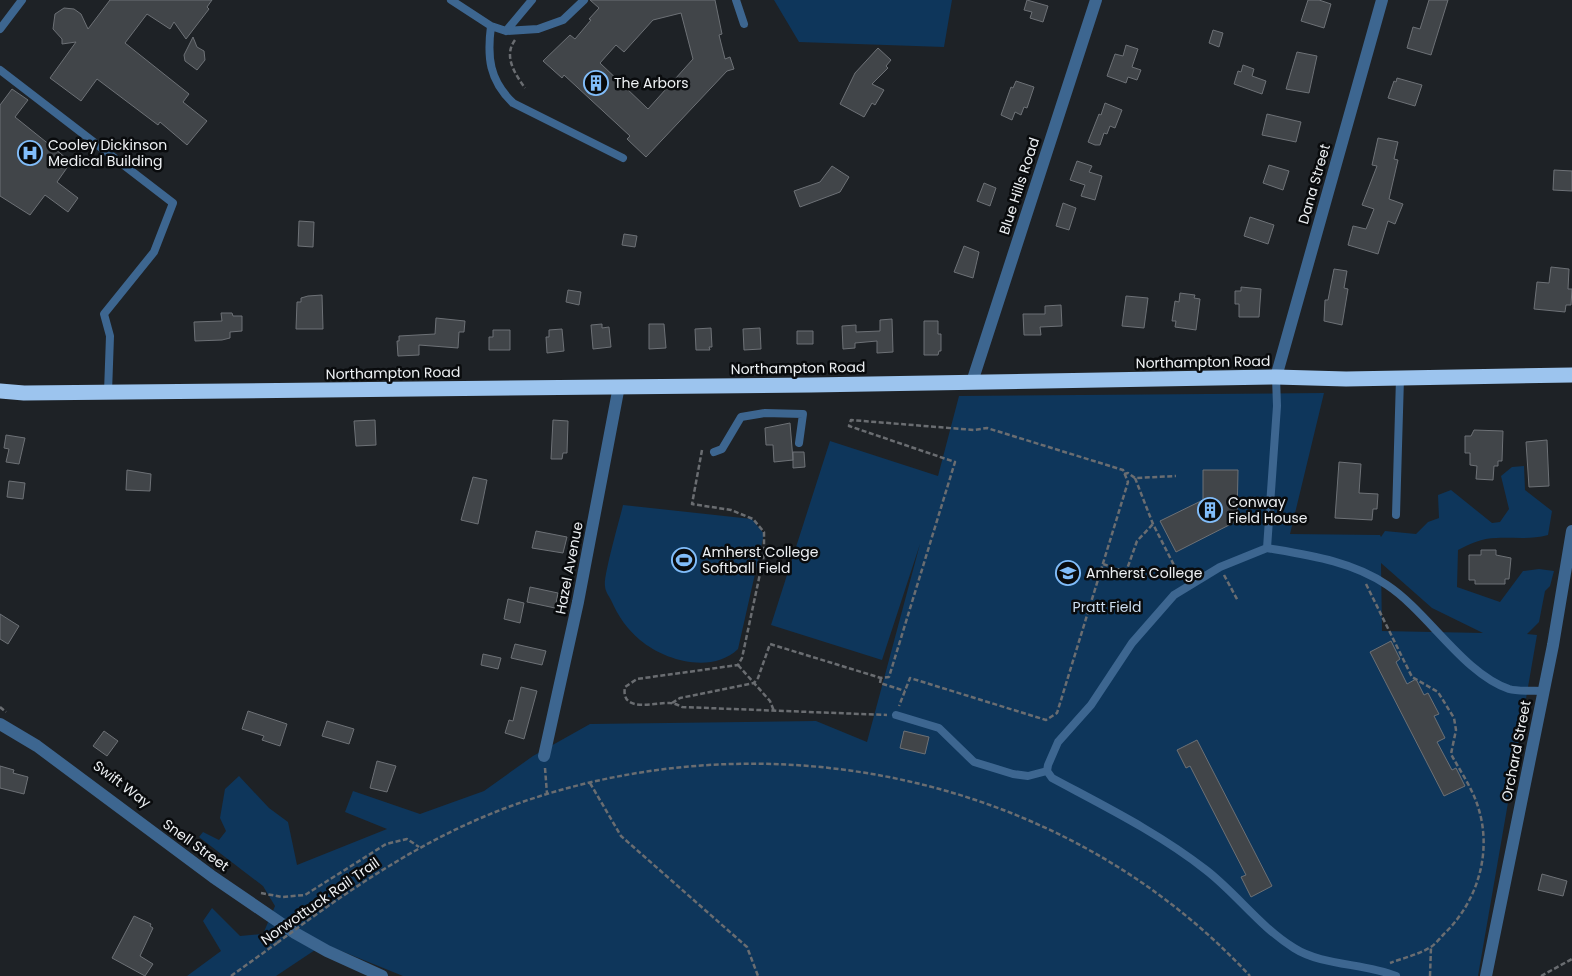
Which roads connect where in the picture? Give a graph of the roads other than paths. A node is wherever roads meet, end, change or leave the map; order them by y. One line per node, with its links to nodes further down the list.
1 (22, 0): 10 (lane)
2 (451, 0): 9 (lane)
3 (532, 0): 11 (lane)
4 (584, 0): 11 (lane)
5 (736, 0): 8 (lane)
6 (1096, 0): 17 (street, Blue Hills Road)
7 (1382, 0): 14 (street, Dana Street)
8 (744, 24)
9 (491, 26): 11 (lane); 13 (lane)
10 (0, 29)
11 (506, 31)
12 (0, 70): 20 (lane)
13 (623, 158)
14 (1276, 376): 16 (highway, Northampton Road); 17 (highway, Northampton Road); 27 (lane)
15 (1572, 376): 16 (highway, Northampton Road)
16 (1400, 378): 25 (lane)
17 (972, 382): 18 (highway, Northampton Road)
18 (619, 386): 20 (highway, Northampton Road); 31 (street, Hazel Avenue)
19 (0, 391): 21 (highway, Northampton Road)
20 (108, 392): 21 (highway, Northampton Road)
21 (24, 393): 22 (highway, Northampton Road)
22 (0, 398)
23 (799, 443): 24 (lane)
24 (714, 452)
25 (1396, 515)
26 (1572, 531): 28 (street, Orchard Street)
27 (1267, 548): 28 (lane); 32 (lane)
28 (1544, 691): 35 (street, Orchard Street)
29 (896, 715): 32 (lane)
30 (0, 724): 33 (street, Snell Street)
31 (544, 756)
32 (1047, 771): 34 (lane)
33 (382, 976)
34 (1396, 976)
35 (1486, 976)

